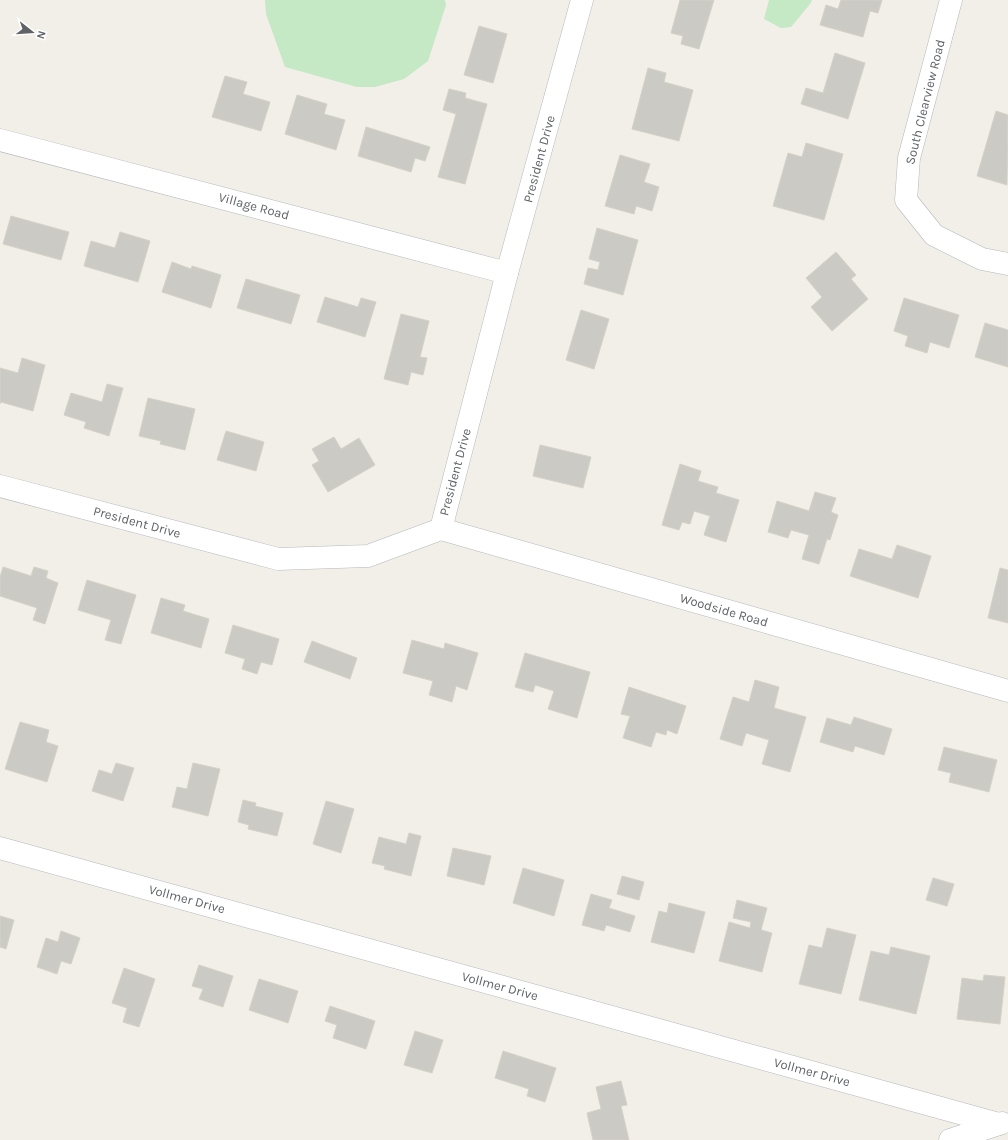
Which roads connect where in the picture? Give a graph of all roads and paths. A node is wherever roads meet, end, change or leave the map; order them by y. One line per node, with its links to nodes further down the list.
1 (582, 0): 5 (street, President Drive)
2 (951, 0): 4 (street, South Clearview Road)
3 (0, 140): 5 (street, Village Road)
4 (1008, 264)
5 (507, 273): 7 (street, President Drive)
6 (0, 486): 7 (street, President Drive)
7 (441, 529): 8 (street, Woodside Road)
8 (1008, 691)
9 (0, 848): 10 (street, Vollmer Drive)
10 (1004, 1122): 11 (street)
11 (950, 1140)

